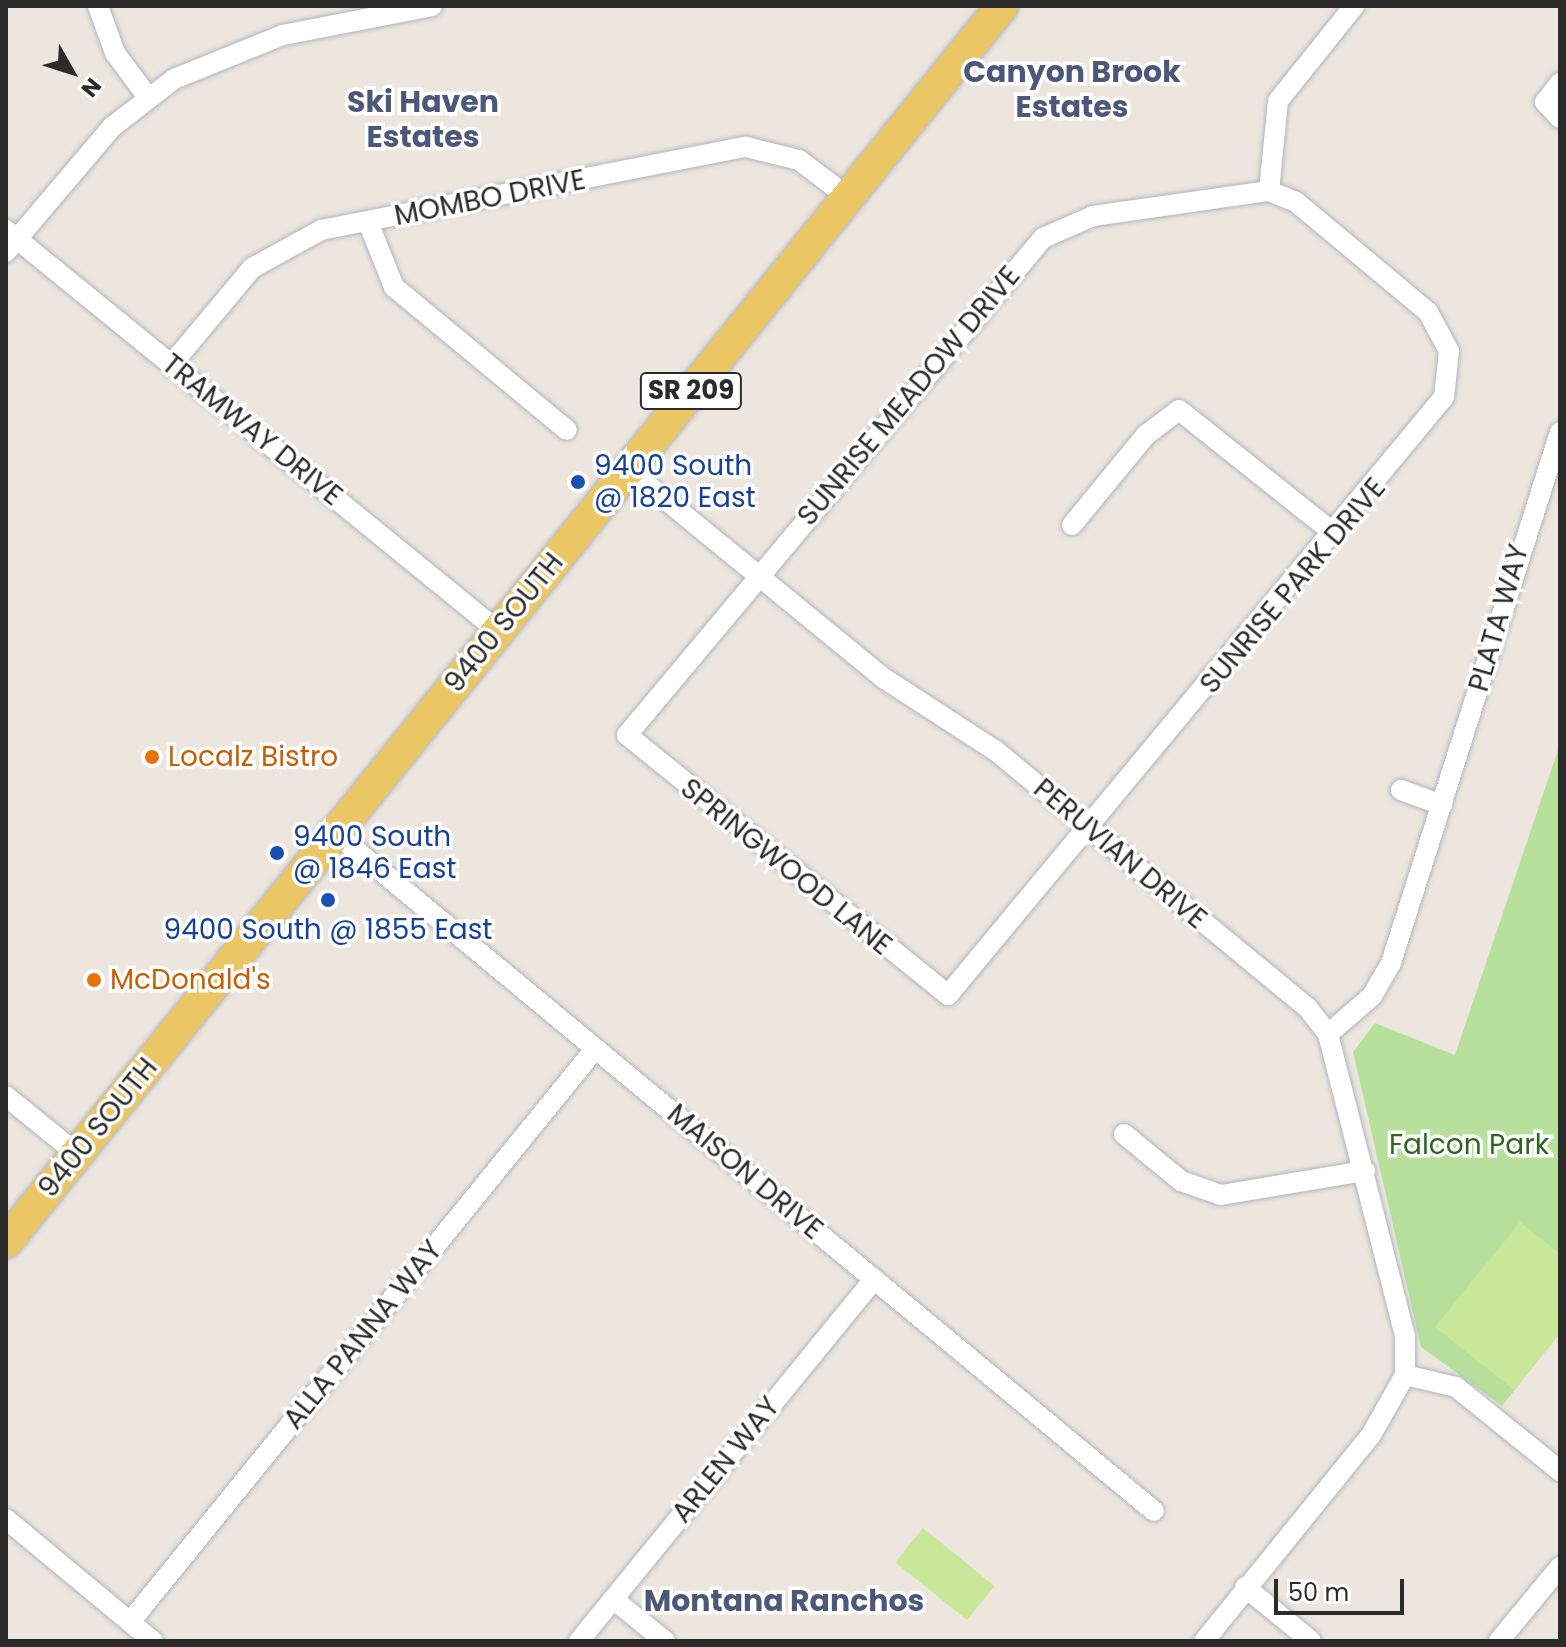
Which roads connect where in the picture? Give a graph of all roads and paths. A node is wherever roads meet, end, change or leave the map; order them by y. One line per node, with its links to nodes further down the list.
1 (98, 6): 6 (street)
2 (432, 6): 6 (street)
3 (1002, 6): 9 (main road, 9400 SOUTH / SR 209)
4 (1354, 6): 8 (street)
5 (1560, 83): 7 (street)
6 (147, 96): 11 (street)
7 (1560, 118)
8 (1269, 191): 17 (street, SUNRISE PARK DRIVE); 18 (street, SUNRISE MEADOW DRIVE)
9 (848, 197): 10 (street, MOMBO DRIVE); 15 (main road, 9400 SOUTH / SR 209)
10 (368, 222): 12 (street, MOMBO DRIVE); 13 (street)
11 (9, 240): 12 (street, TRAMWAY DRIVE)
12 (171, 365): 19 (street, TRAMWAY DRIVE)
13 (567, 430)
14 (1560, 432): 22 (street, PLATA WAY)
15 (628, 469): 18 (street, PERUVIAN DRIVE); 19 (main road, 9400 SOUTH / SR 209)
16 (1072, 525): 17 (street)
17 (1335, 534): 23 (street, SUNRISE PARK DRIVE)
18 (759, 576): 20 (street, SUNRISE MEADOW DRIVE); 23 (street, PERUVIAN DRIVE)
19 (498, 631): 24 (main road, 9400 SOUTH / SR 209)
20 (627, 735): 25 (street, SPRINGWOOD LANE)
21 (1401, 790): 22 (street)
22 (1442, 805): 26 (street, PLATA WAY)
23 (1090, 830): 25 (street, SUNRISE PARK DRIVE); 26 (street, PERUVIAN DRIVE)
24 (335, 833): 27 (street, MAISON DRIVE); 30 (main road, 9400 SOUTH / SR 209)
25 (948, 995)
26 (1328, 1034): 31 (street, PERUVIAN DRIVE)
27 (595, 1049): 33 (street, MAISON DRIVE); 41 (street, ALLA PANNA WAY)
28 (6, 1096): 30 (street)
29 (1124, 1134): 31 (street)
30 (77, 1154): 32 (main road, 9400 SOUTH / SR 209)
31 (1365, 1171): 34 (street, PERUVIAN DRIVE)
32 (6, 1242)
33 (874, 1279): 36 (street, MAISON DRIVE); 40 (street, ARLEN WAY)
34 (1405, 1375): 35 (street); 39 (street)
35 (1560, 1471)
36 (1154, 1511)
37 (6, 1519): 41 (street)
38 (1560, 1567): 47 (street)
39 (1245, 1587): 45 (street); 46 (street)
40 (613, 1599): 43 (street, ARLEN WAY); 44 (street)
41 (130, 1622): 42 (street)
42 (153, 1641)
43 (579, 1641)
44 (665, 1641)
45 (1204, 1641)
46 (1311, 1641)
47 (1499, 1641)

